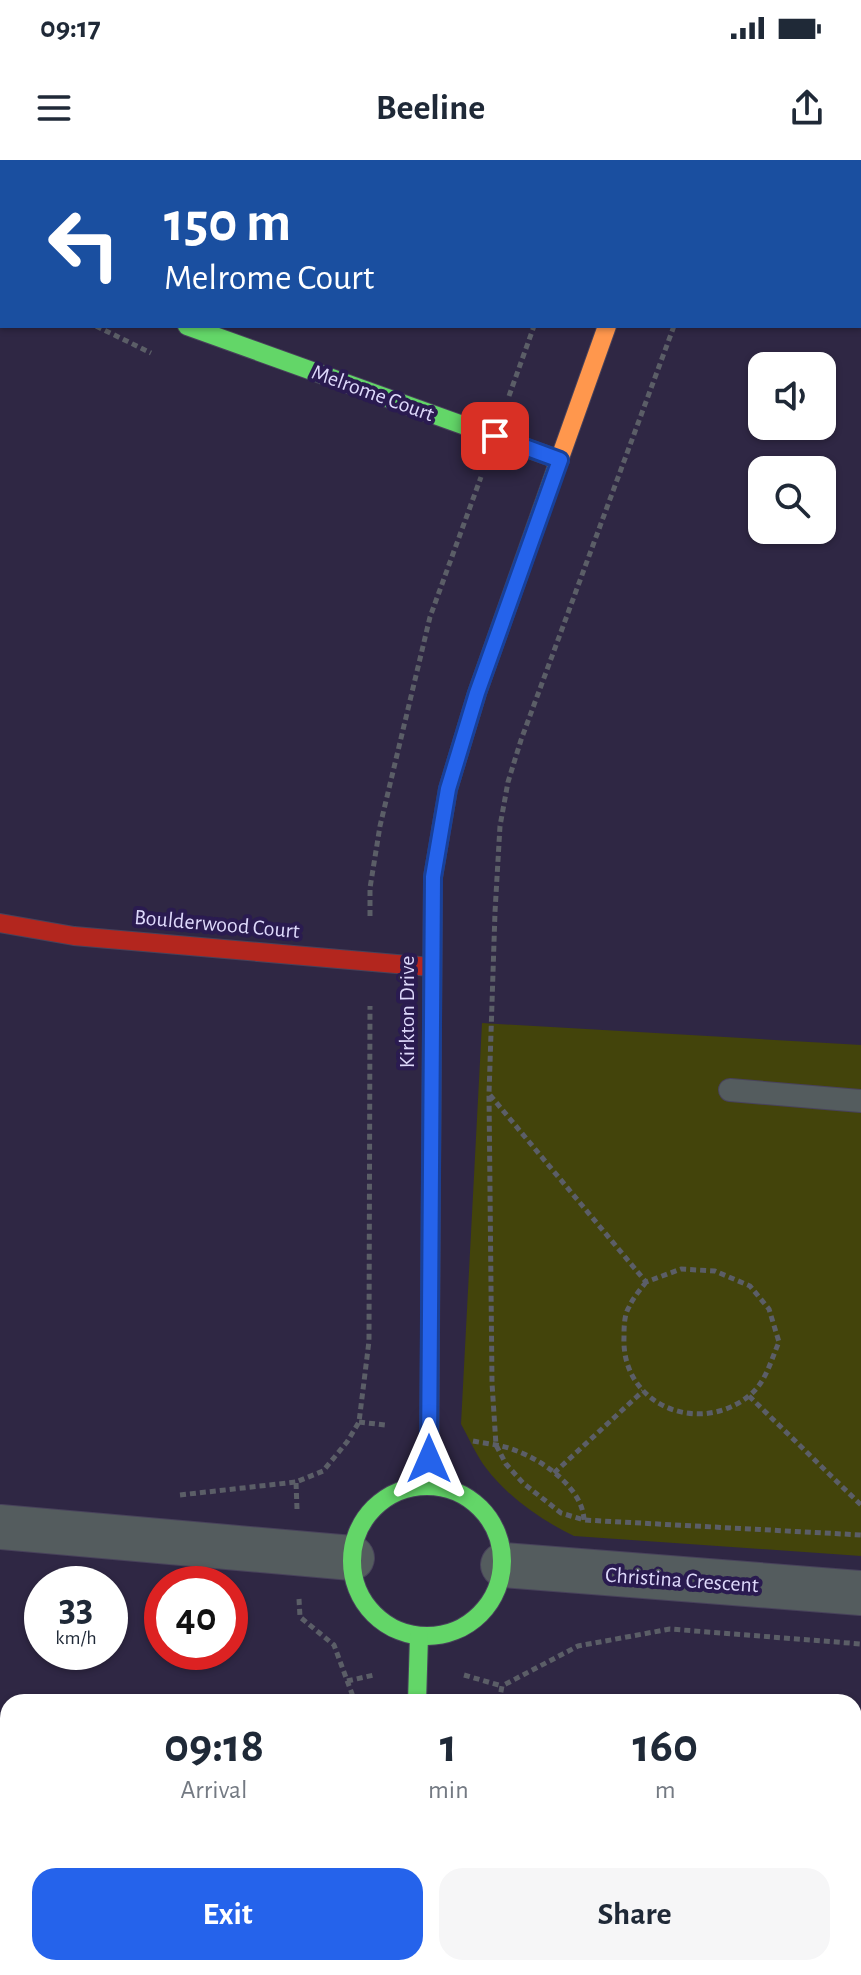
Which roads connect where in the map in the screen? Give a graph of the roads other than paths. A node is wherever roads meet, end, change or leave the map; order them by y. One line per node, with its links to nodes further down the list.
1 (193, 328): 3 (street, Melrome Court)
2 (606, 328): 3 (street, Kirkton Drive)
3 (560, 460): 5 (street, Kirkton Drive)
4 (0, 923): 5 (street, Boulderwood Court)
5 (431, 967): 8 (street, Kirkton Drive)
6 (730, 1090): 7 (lane)
7 (861, 1101)
8 (429, 1486): 10 (street); 11 (street)
9 (0, 1527): 10 (street)
10 (352, 1558): 13 (street)
11 (503, 1565): 12 (street, Christina Crescent); 13 (street)
12 (861, 1593)
13 (419, 1636): 14 (street)
14 (417, 1694)

